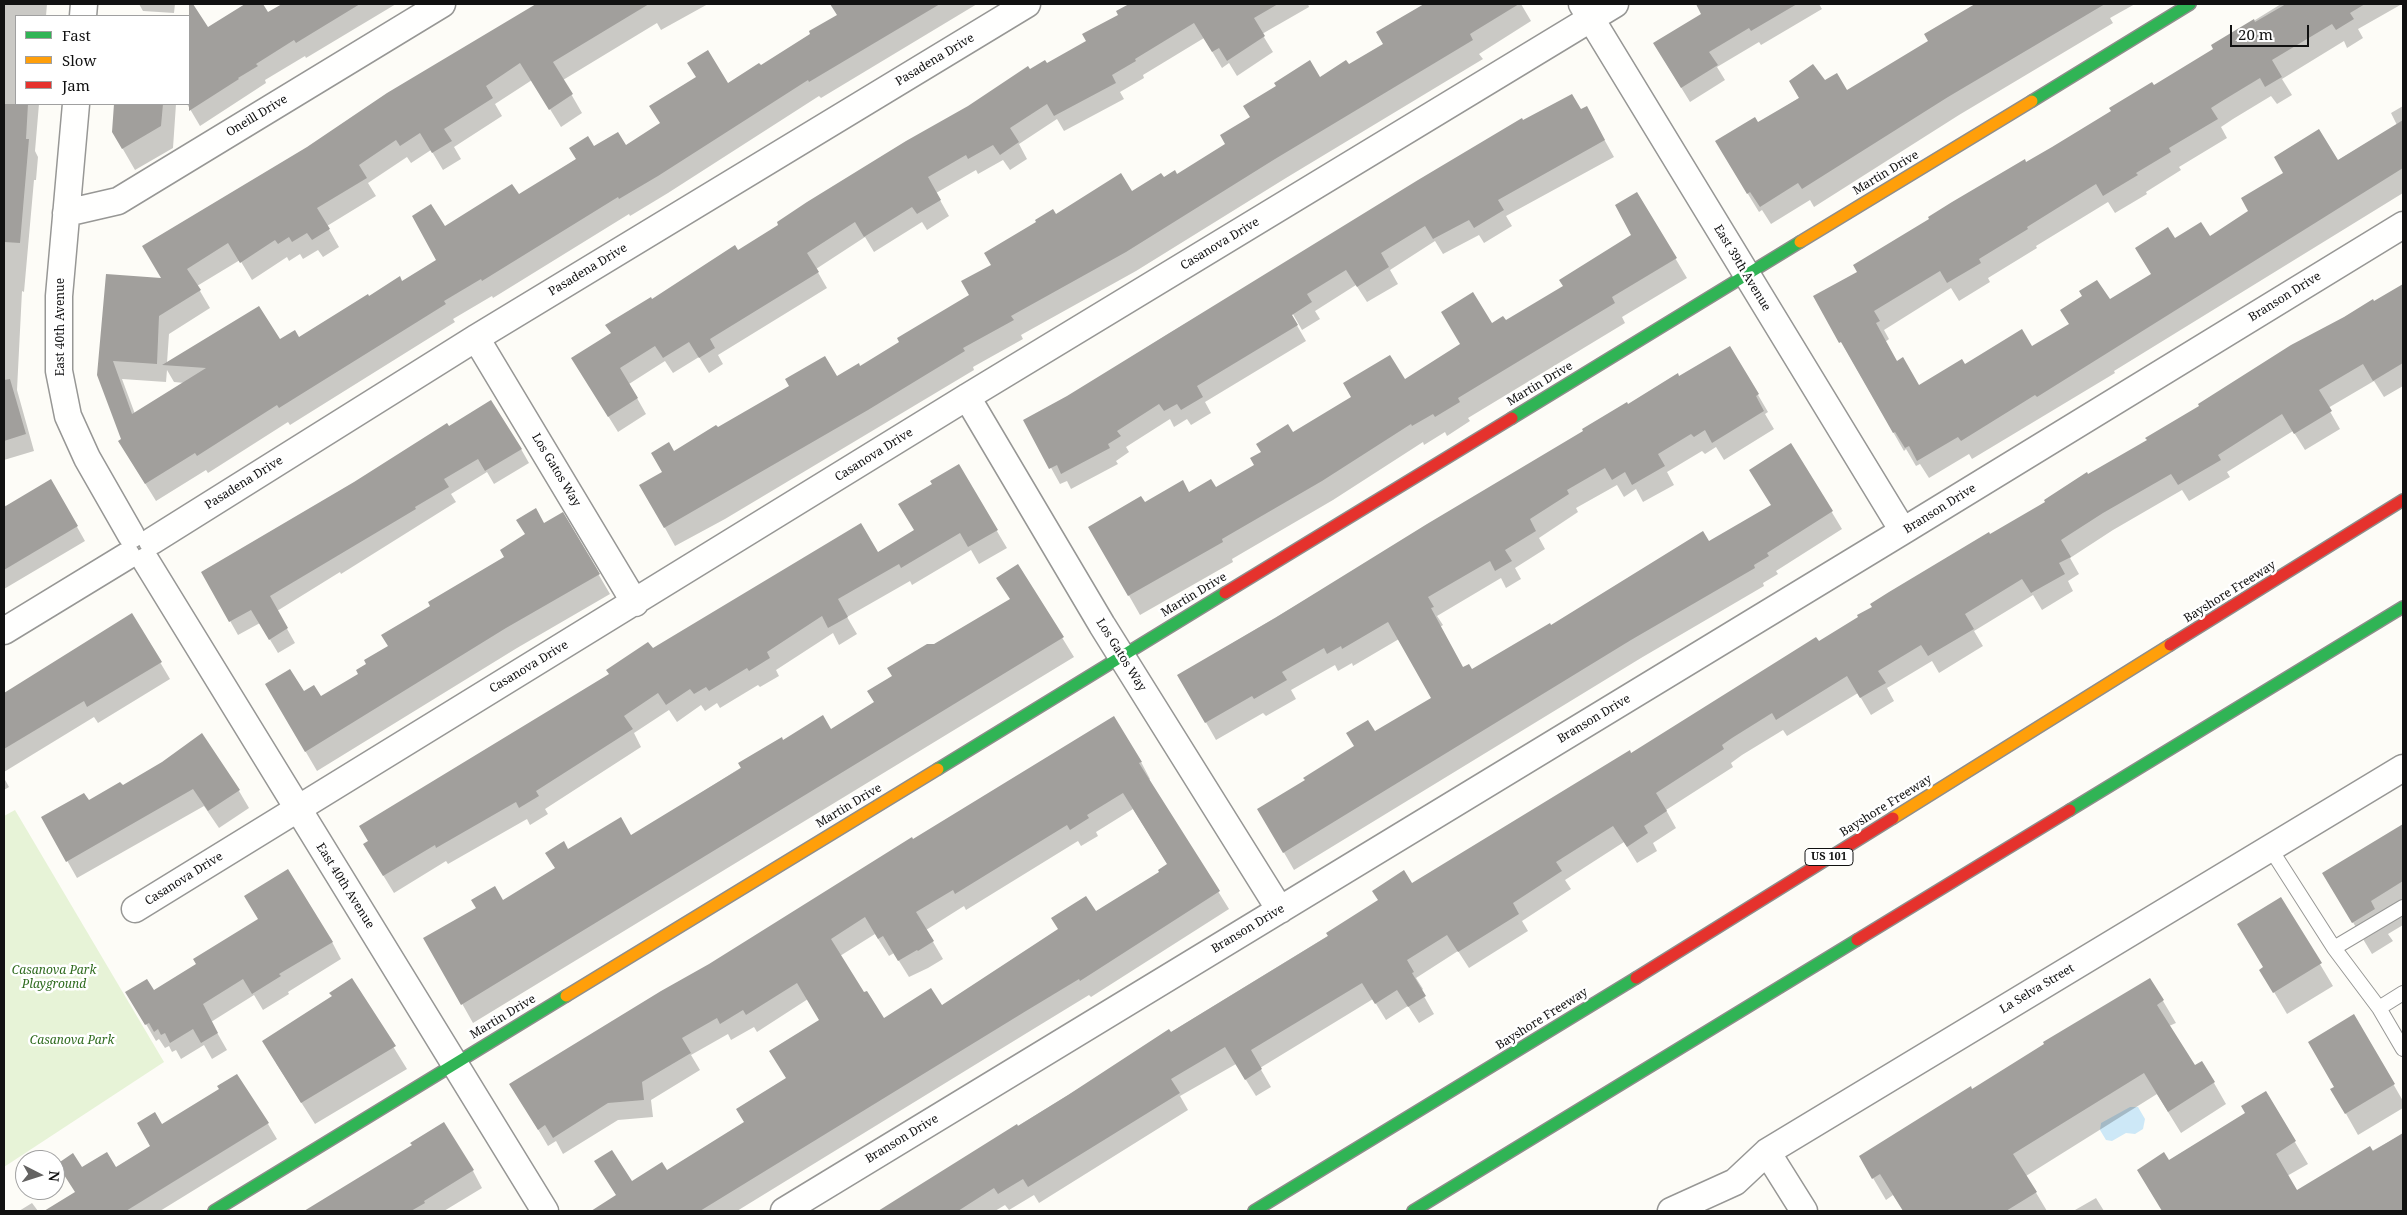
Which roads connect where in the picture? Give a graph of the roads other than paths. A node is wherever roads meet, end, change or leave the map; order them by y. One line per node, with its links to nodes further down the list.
1 (442, 4): 7 (street, Oneill Drive)
2 (1027, 4): 10 (street, Pasadena Drive)
3 (1615, 4): 5 (street, Casanova Drive)
4 (2190, 4): 9 (main road, Martin Drive)
5 (1586, 11): 9 (street, East 39th Avenue); 11 (street, Casanova Drive)
6 (76, 105): 7 (street, East 40th Avenue)
7 (66, 213): 14 (street, East 40th Avenue)
8 (2403, 225): 13 (street, Branson Drive)
9 (1747, 275): 13 (street, East 39th Avenue); 18 (main road, Martin Drive)
10 (476, 338): 14 (street, Pasadena Drive); 15 (street, Los Gatos Way)
11 (966, 397): 15 (street, Casanova Drive); 18 (street, Los Gatos Way)
12 (2403, 500): 34 (main road, Bayshore Freeway / US 101)
13 (1903, 532): 24 (street, Branson Drive)
14 (139, 548): 17 (street, Pasadena Drive); 20 (street, East 40th Avenue)
15 (635, 603): 20 (street, Casanova Drive)
16 (2403, 607): 35 (main road)
17 (4, 631)
18 (1122, 655): 24 (street, Los Gatos Way); 29 (main road, Martin Drive)
19 (2403, 768): 21 (street, La Selva Street)
20 (297, 808): 23 (street, Casanova Drive); 29 (street, East 40th Avenue)
21 (2270, 848): 25 (lane); 30 (street, La Selva Street)
22 (2403, 907): 25 (lane)
23 (135, 910)
24 (1280, 910): 33 (street, Branson Drive)
25 (2334, 948): 27 (lane)
26 (2403, 993): 27 (lane)
27 (2379, 1008): 28 (lane)
28 (2403, 1050)
29 (455, 1063): 31 (main road, Martin Drive); 32 (street, East 40th Avenue)
30 (1767, 1152): 36 (street, La Selva Street); 37 (street)
31 (214, 1211)
32 (545, 1211)
33 (784, 1211)
34 (1254, 1211)
35 (1413, 1211)
36 (1671, 1211)
37 (1804, 1211)

